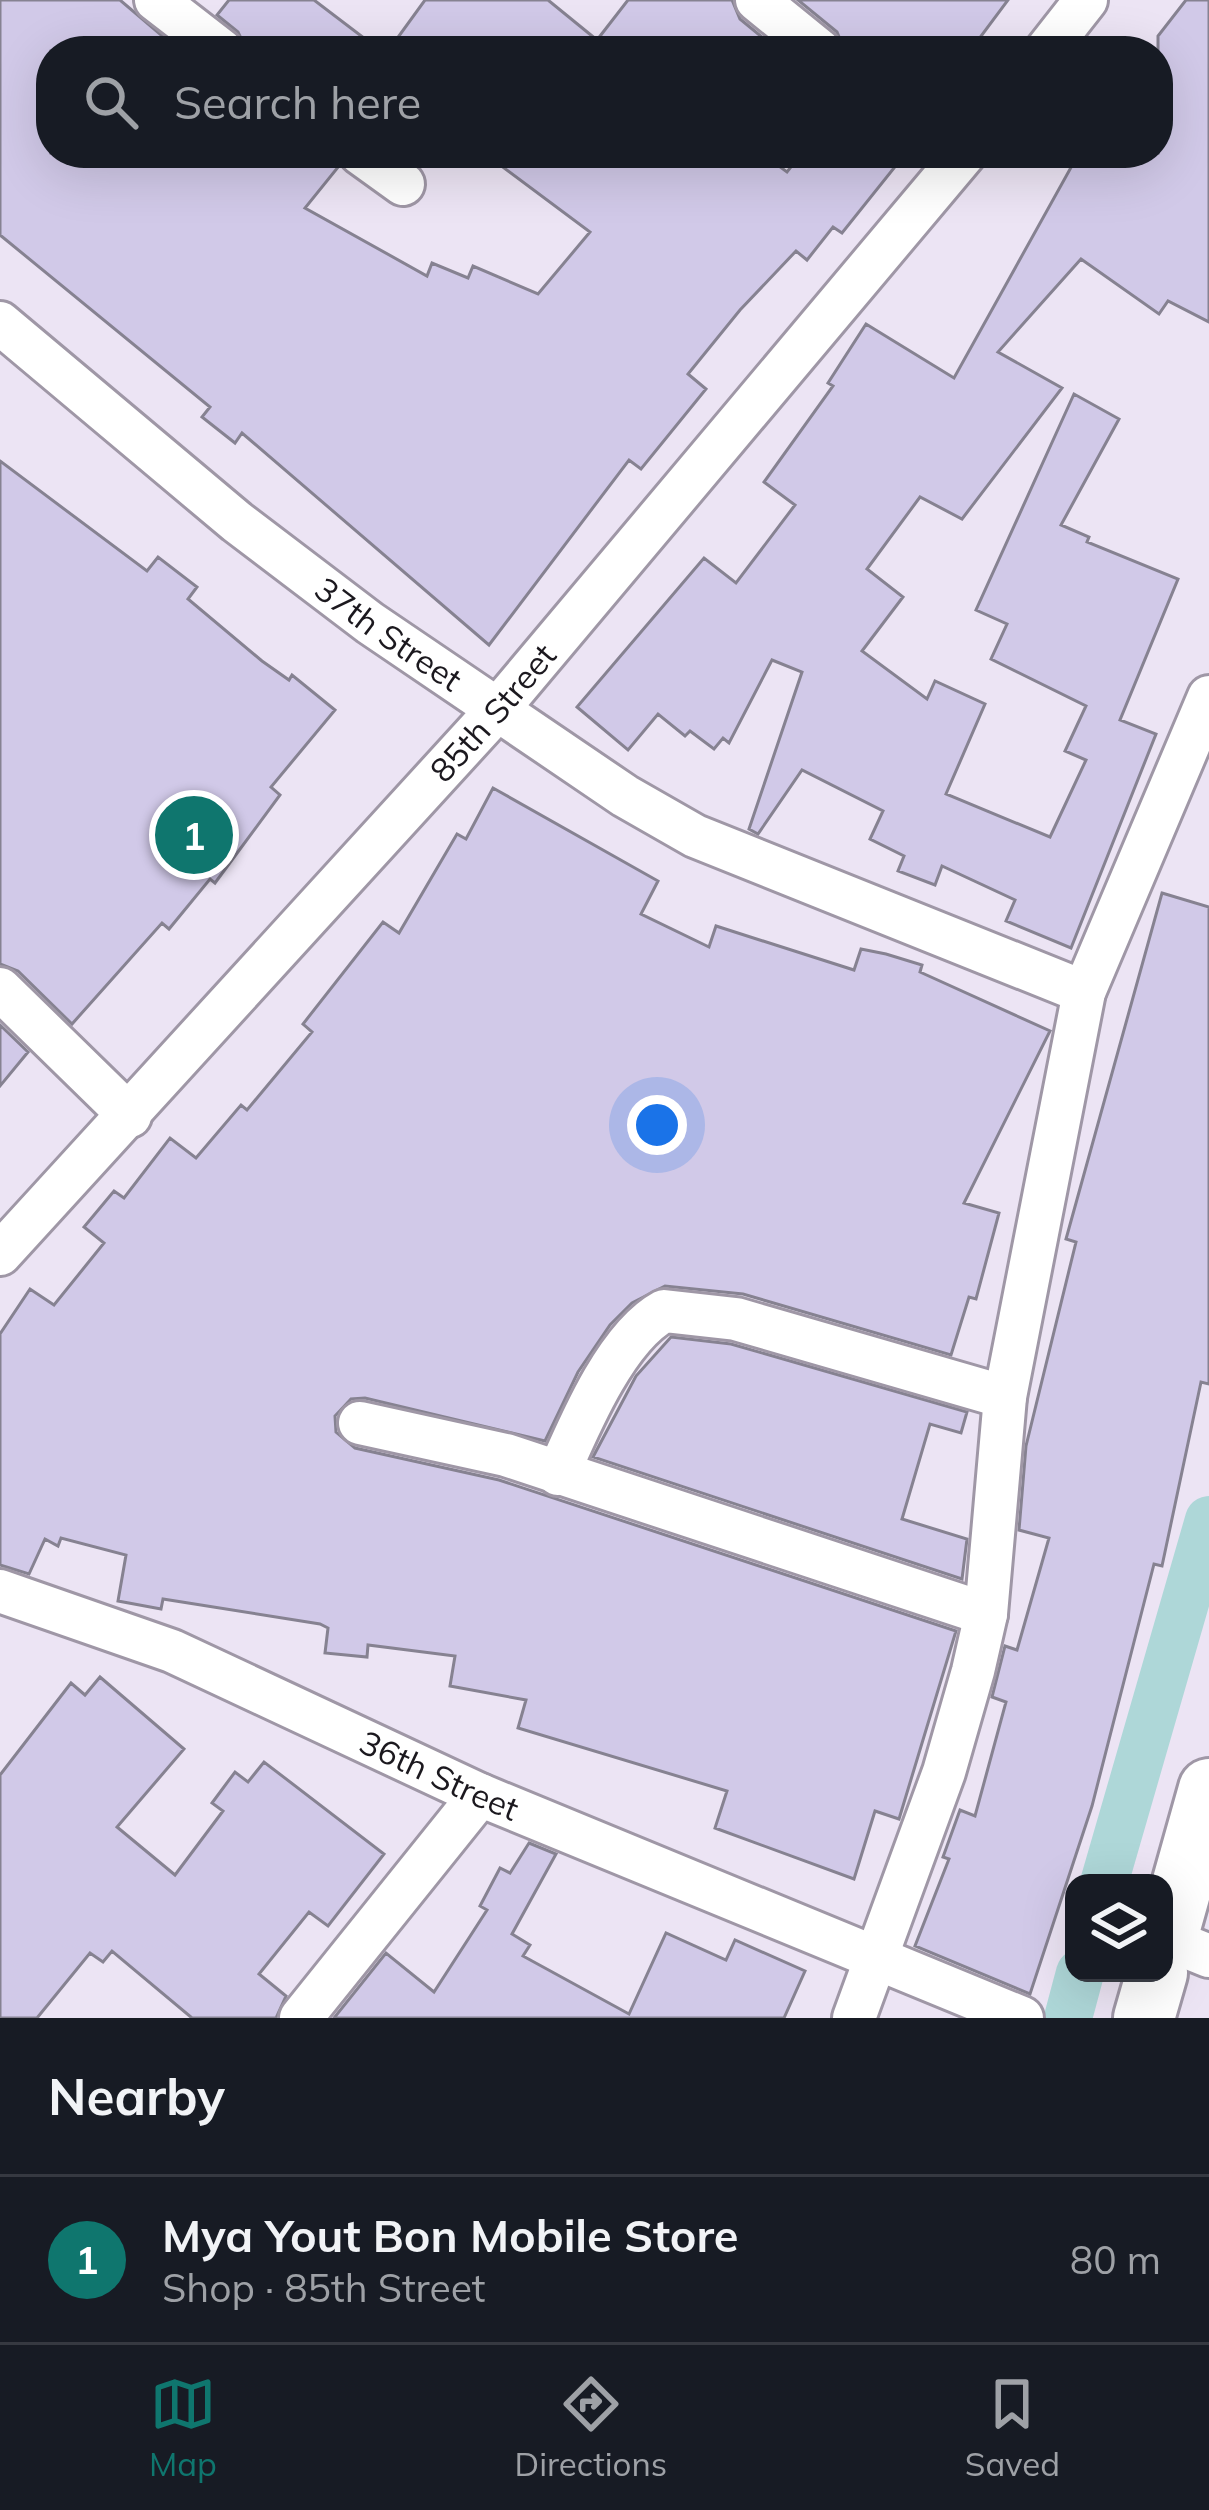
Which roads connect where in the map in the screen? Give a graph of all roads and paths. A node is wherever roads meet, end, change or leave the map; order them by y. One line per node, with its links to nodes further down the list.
1 (155, 0): 4 (street)
2 (757, 0): 5 (street)
3 (1086, 0): 6 (street)
4 (202, 36)
5 (801, 36)
6 (1058, 36)
7 (381, 168): 9 (street)
8 (951, 168): 12 (street, 85th Street)
9 (403, 184)
10 (0, 323): 12 (street, 37th Street)
11 (1209, 698): 14 (street)
12 (496, 710): 14 (street, 37th Street); 15 (street, 85th Street)
13 (0, 988): 15 (street)
14 (1084, 992): 17 (street)
15 (130, 1116): 16 (street, 85th Street)
16 (0, 1254)
17 (1006, 1397): 19 (street); 21 (street)
18 (360, 1423): 19 (street)
19 (558, 1474): 21 (street)
20 (0, 1591): 23 (street, 36th Street)
21 (986, 1614): 25 (street)
22 (1209, 1789): 24 (main road)
23 (480, 1795): 25 (street, 36th Street); 26 (street)
24 (1174, 1954): 29 (main road)
25 (877, 1962): 27 (street); 28 (street, 36th Street)
26 (301, 2018)
27 (854, 2018)
28 (1022, 2018)
29 (1144, 2018)

